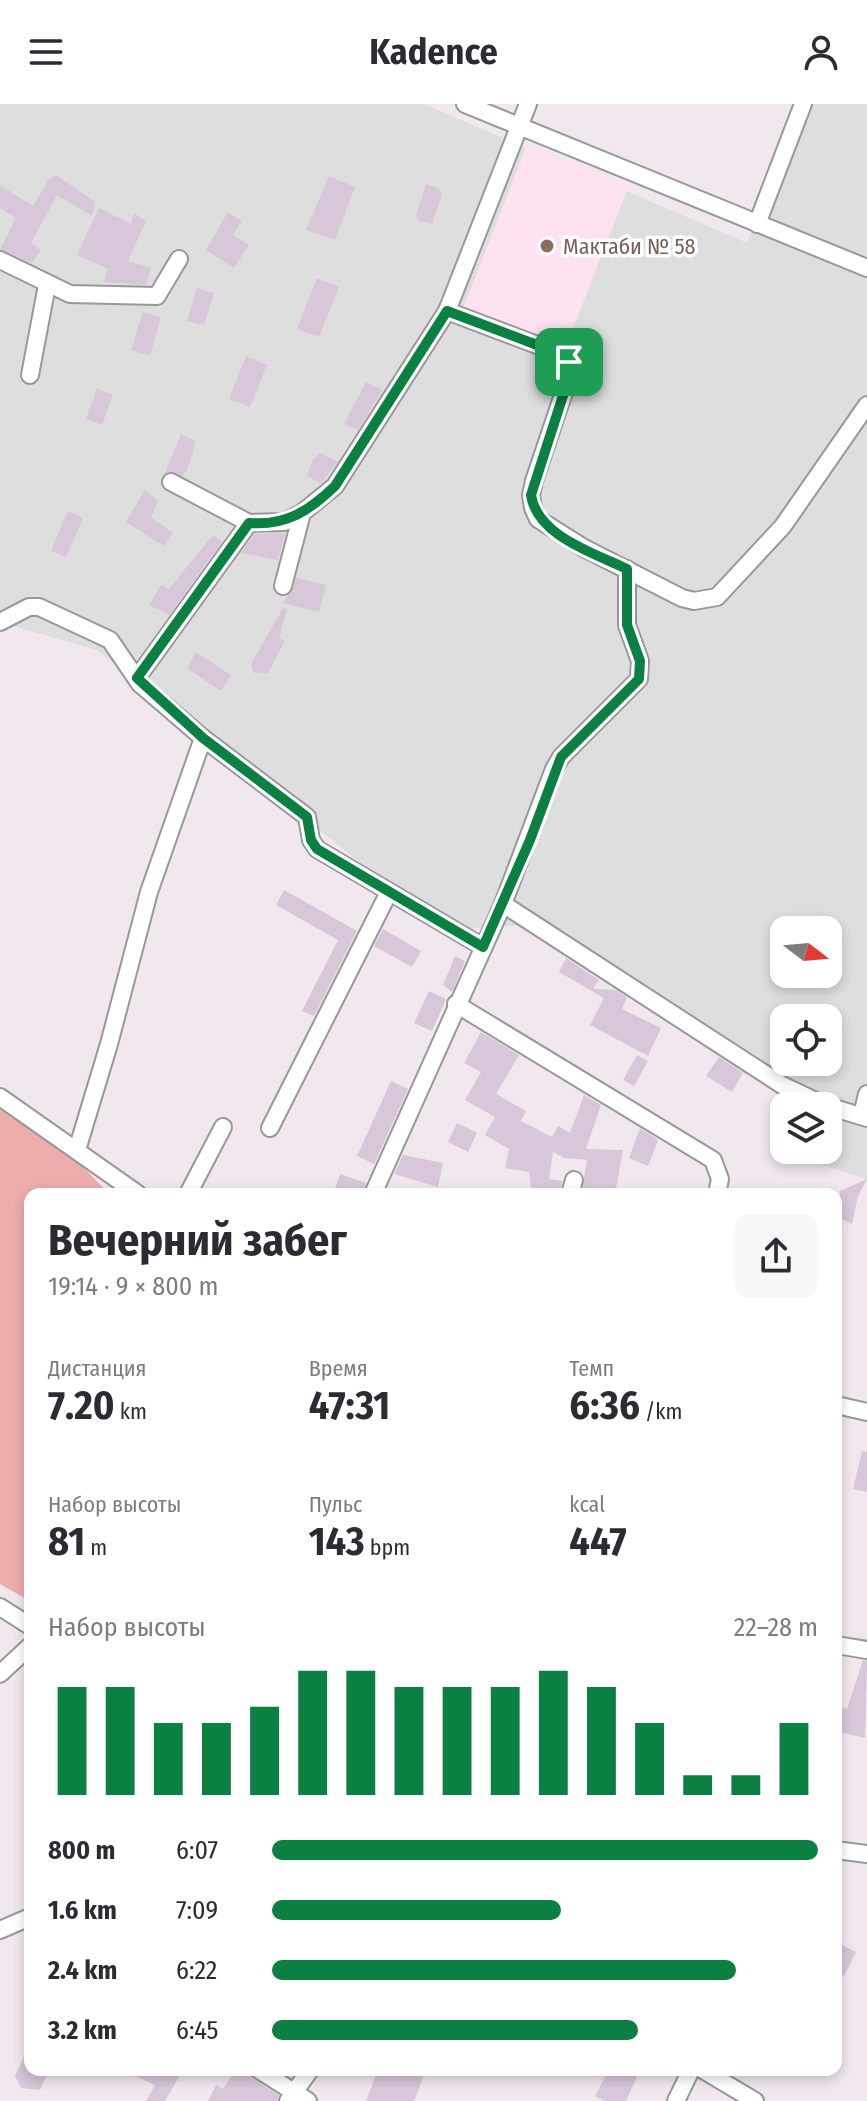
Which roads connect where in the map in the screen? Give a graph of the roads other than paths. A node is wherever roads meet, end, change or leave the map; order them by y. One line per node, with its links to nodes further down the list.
1 (465, 104): 4 (street)
2 (528, 104): 4 (street)
3 (803, 104): 5 (street)
4 (518, 127): 5 (street); 10 (street)
5 (757, 224): 8 (street)
6 (179, 259): 9 (street)
7 (0, 260): 9 (street)
8 (867, 268)
9 (47, 285): 11 (street)
10 (447, 311): 14 (street); 16 (street)
11 (30, 375)
12 (867, 405): 16 (street)
13 (171, 482): 15 (street)
14 (302, 513): 15 (street); 17 (street)
15 (249, 523): 19 (street)
16 (627, 569): 22 (street)
17 (283, 586)
18 (0, 622): 19 (street)
19 (137, 678): 20 (street)
20 (203, 738): 21 (street); 30 (street)
21 (389, 892): 23 (street); 29 (street)
22 (503, 904): 23 (street); 27 (street)
23 (483, 947): 24 (street)
24 (456, 1004): 33 (street); 34 (street)
25 (867, 1094): 27 (street)
26 (0, 1097): 30 (street)
27 (864, 1117)
28 (223, 1127): 32 (street)
29 (270, 1128)
30 (77, 1150): 31 (street)
31 (130, 1188)
32 (191, 1188)
33 (376, 1188)
34 (718, 1188)
35 (842, 1406): 36 (street)
36 (867, 1412)
37 (0, 1607): 38 (street)
38 (24, 1622)
39 (842, 1646): 40 (street)
40 (867, 1650)
41 (24, 1652): 42 (street)
42 (0, 1674)
43 (842, 1851): 44 (street)
44 (867, 1854)
45 (24, 1922): 46 (street)
46 (0, 1930)
47 (267, 2076): 51 (street)
48 (307, 2076): 51 (street)
49 (688, 2076): 52 (street)
50 (713, 2076): 53 (street)
51 (297, 2098)
52 (676, 2101)
53 (755, 2101)

